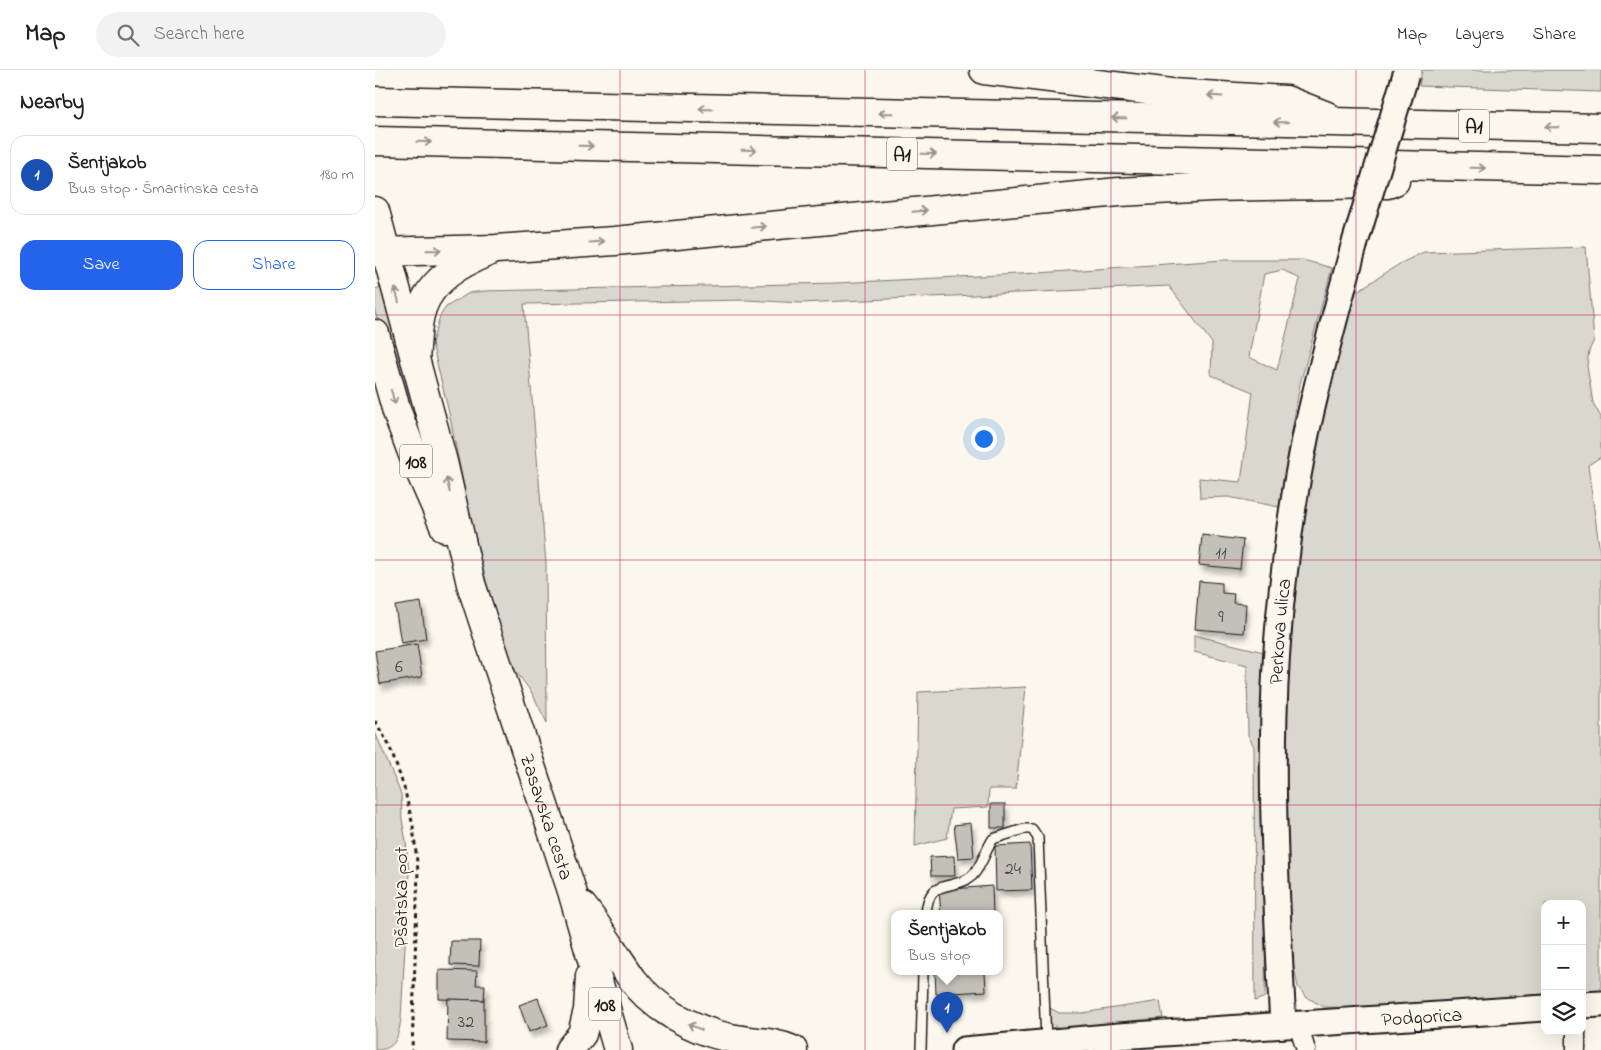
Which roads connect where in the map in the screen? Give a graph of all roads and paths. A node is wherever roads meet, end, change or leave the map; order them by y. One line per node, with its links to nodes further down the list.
1 (984, 70): 4 (main road, one-way to 1)
2 (1406, 72): 23 (street, Perkova ulica, bridge)
3 (375, 101): 4 (main road, A1, one-way to 3)
4 (1347, 123): 5 (main road, A1, one-way to 4)
5 (1601, 128)
6 (375, 141): 7 (main road, A1, one-way to 7)
7 (1429, 167): 8 (main road, A1, one-way to 8); 10 (main road, one-way to 7)
8 (1601, 170)
9 (375, 211): 11 (main road, Zasavska cesta / 108)
10 (495, 248): 11 (main road, one-way to 10); 13 (main road)
11 (380, 251): 13 (main road, Zasavska cesta / 108, one-way to 11)
12 (375, 334): 14 (main road, Zasavska cesta / 108, one-way to 14)
13 (415, 359): 14 (main road, Zasavska cesta / 108, one-way to 13)
14 (471, 584): 16 (main road, Zasavska cesta / 108)
15 (375, 721): 27 (path, Pšatska pot)
16 (572, 891): 18 (main road, Zasavska cesta / 108); 30 (main road, one-way to 16)
17 (926, 910): 25 (lane)
18 (591, 957): 28 (main road); 29 (main road, Zasavska cesta / 108)
19 (923, 975): 31 (lane)
20 (1601, 1004): 21 (street)
21 (1586, 1005)
22 (1541, 1008): 23 (street, Podgorica)
23 (1291, 1025): 26 (street, Podgorica); 33 (street)
24 (1576, 1035): 34 (street)
25 (1046, 1042): 26 (street, Podgorica); 32 (street, Podgorica)
26 (1121, 1043)
27 (412, 1050)
28 (569, 1050)
29 (619, 1050)
30 (793, 1050)
31 (921, 1050)
32 (964, 1050)
33 (1306, 1050)
34 (1576, 1050)

